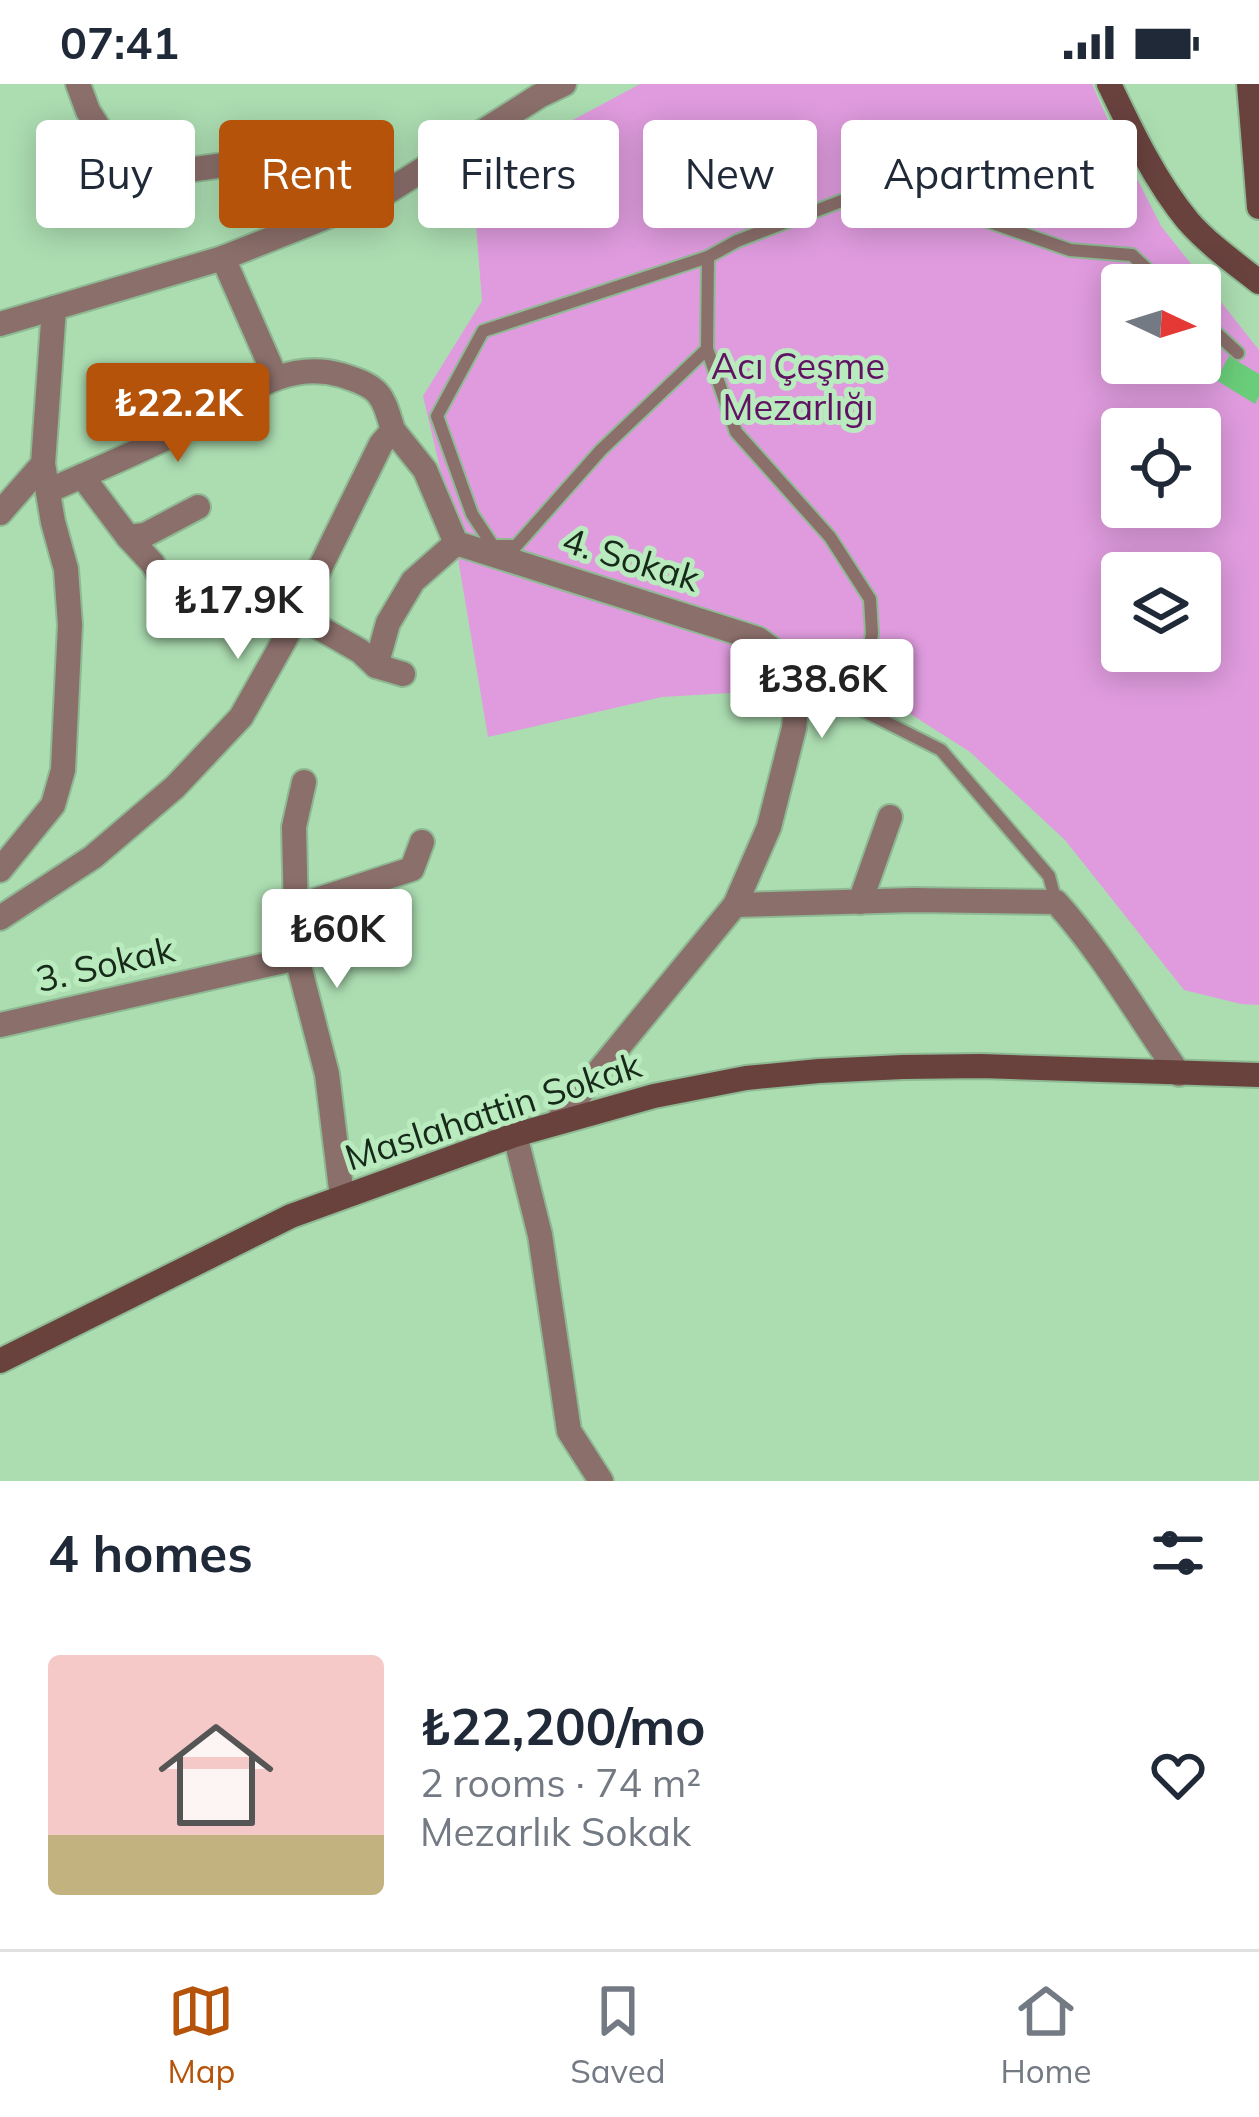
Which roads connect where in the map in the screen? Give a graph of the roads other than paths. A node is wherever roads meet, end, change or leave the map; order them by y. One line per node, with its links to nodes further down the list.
1 (78, 84): 5 (street)
2 (565, 84): 6 (street)
3 (1108, 84): 12 (main road)
4 (1249, 84): 7 (main road)
5 (219, 166)
6 (394, 188)
7 (1259, 207)
8 (298, 228): 10 (street)
9 (708, 257): 11 (lane); 16 (lane); 16 (lane)
10 (223, 258): 13 (street); 18 (street)
11 (1142, 264)
12 (1259, 282)
13 (54, 308): 14 (street); 20 (street)
14 (0, 325)
15 (1221, 337): 17 (lane)
16 (707, 349): 36 (lane)
17 (1238, 353)
18 (275, 376): 19 (street); 21 (street)
19 (398, 435): 26 (street); 28 (street)
20 (43, 464): 22 (street); 24 (street)
21 (82, 476): 22 (street); 25 (street)
22 (48, 491): 34 (street)
23 (198, 508): 25 (street)
24 (0, 513)
25 (128, 536): 27 (street)
26 (456, 542): 29 (street); 37 (street, 4. Sokak)
27 (172, 598)
28 (297, 615): 29 (street); 39 (street)
29 (376, 666): 30 (street)
30 (403, 674)
31 (304, 782): 38 (street)
32 (890, 817): 35 (street)
33 (422, 842): 38 (street)
34 (0, 870)
35 (860, 902): 36 (street); 37 (street)
36 (1056, 902): 42 (street)
37 (735, 905): 44 (street, 4. Sokak)
38 (295, 907): 40 (street)
39 (0, 918)
40 (297, 958): 41 (street, 3. Sokak); 46 (street)
41 (0, 1025)
42 (1179, 1074): 43 (main road, Maslahattin Sokak); 44 (main road, Maslahattin Sokak)
43 (1259, 1075)
44 (556, 1122): 45 (main road, Maslahattin Sokak)
45 (514, 1136): 46 (main road, Maslahattin Sokak); 48 (street)
46 (342, 1197): 47 (main road, Maslahattin Sokak)
47 (0, 1361)
48 (601, 1481)

